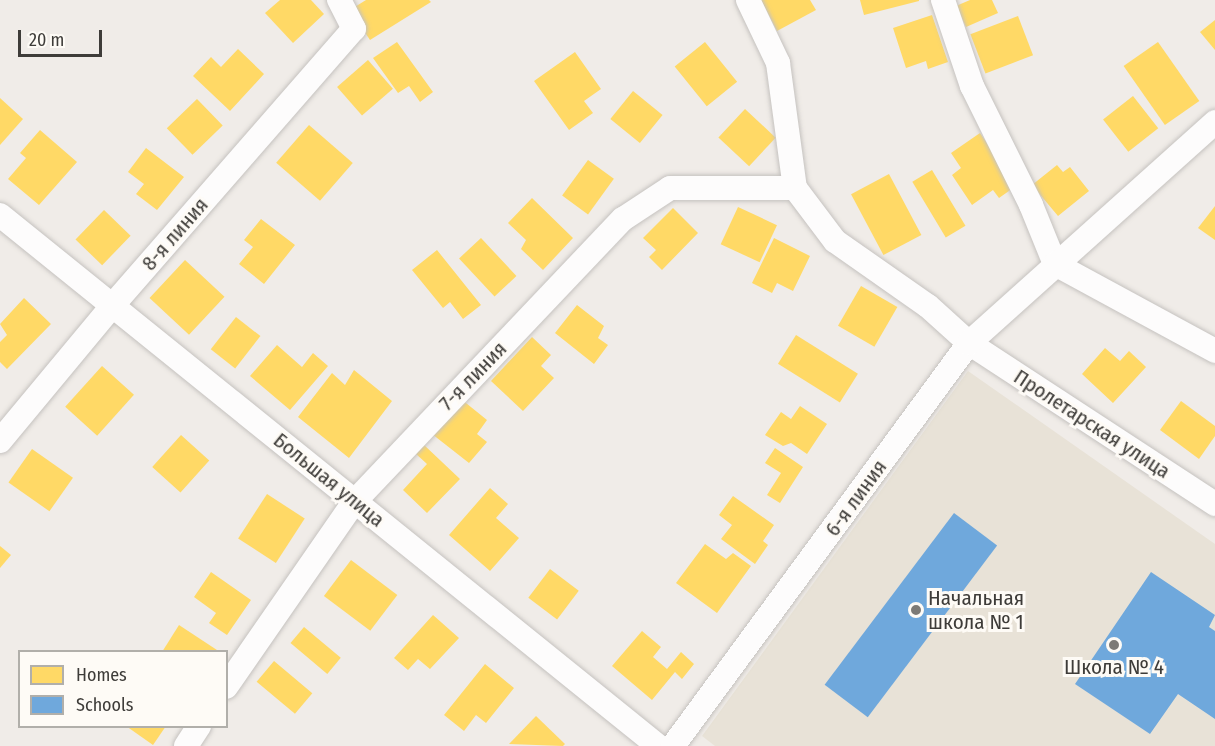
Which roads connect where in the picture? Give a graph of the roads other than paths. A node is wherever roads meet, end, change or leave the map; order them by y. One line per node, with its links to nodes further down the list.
1 (339, 0): 8 (street, 8-я линия)
2 (748, 0): 5 (street)
3 (943, 0): 7 (street)
4 (1215, 122): 7 (street, 6-я линия)
5 (795, 188): 9 (street); 12 (street, 7-я линия)
6 (0, 214): 8 (street, Большая улица)
7 (1055, 264): 9 (street, 6-я линия); 10 (street)
8 (112, 306): 11 (street, 8-я линия); 12 (street, Большая улица)
9 (969, 344): 13 (street, Пролетарская улица); 18 (street, 6-я линия)
10 (1215, 351)
11 (0, 441)
12 (355, 501): 14 (street, 7-я линия); 17 (street, Большая улица)
13 (1215, 504)
14 (228, 684)
15 (198, 728): 16 (street)
16 (186, 746)
17 (658, 746)
18 (673, 746)

